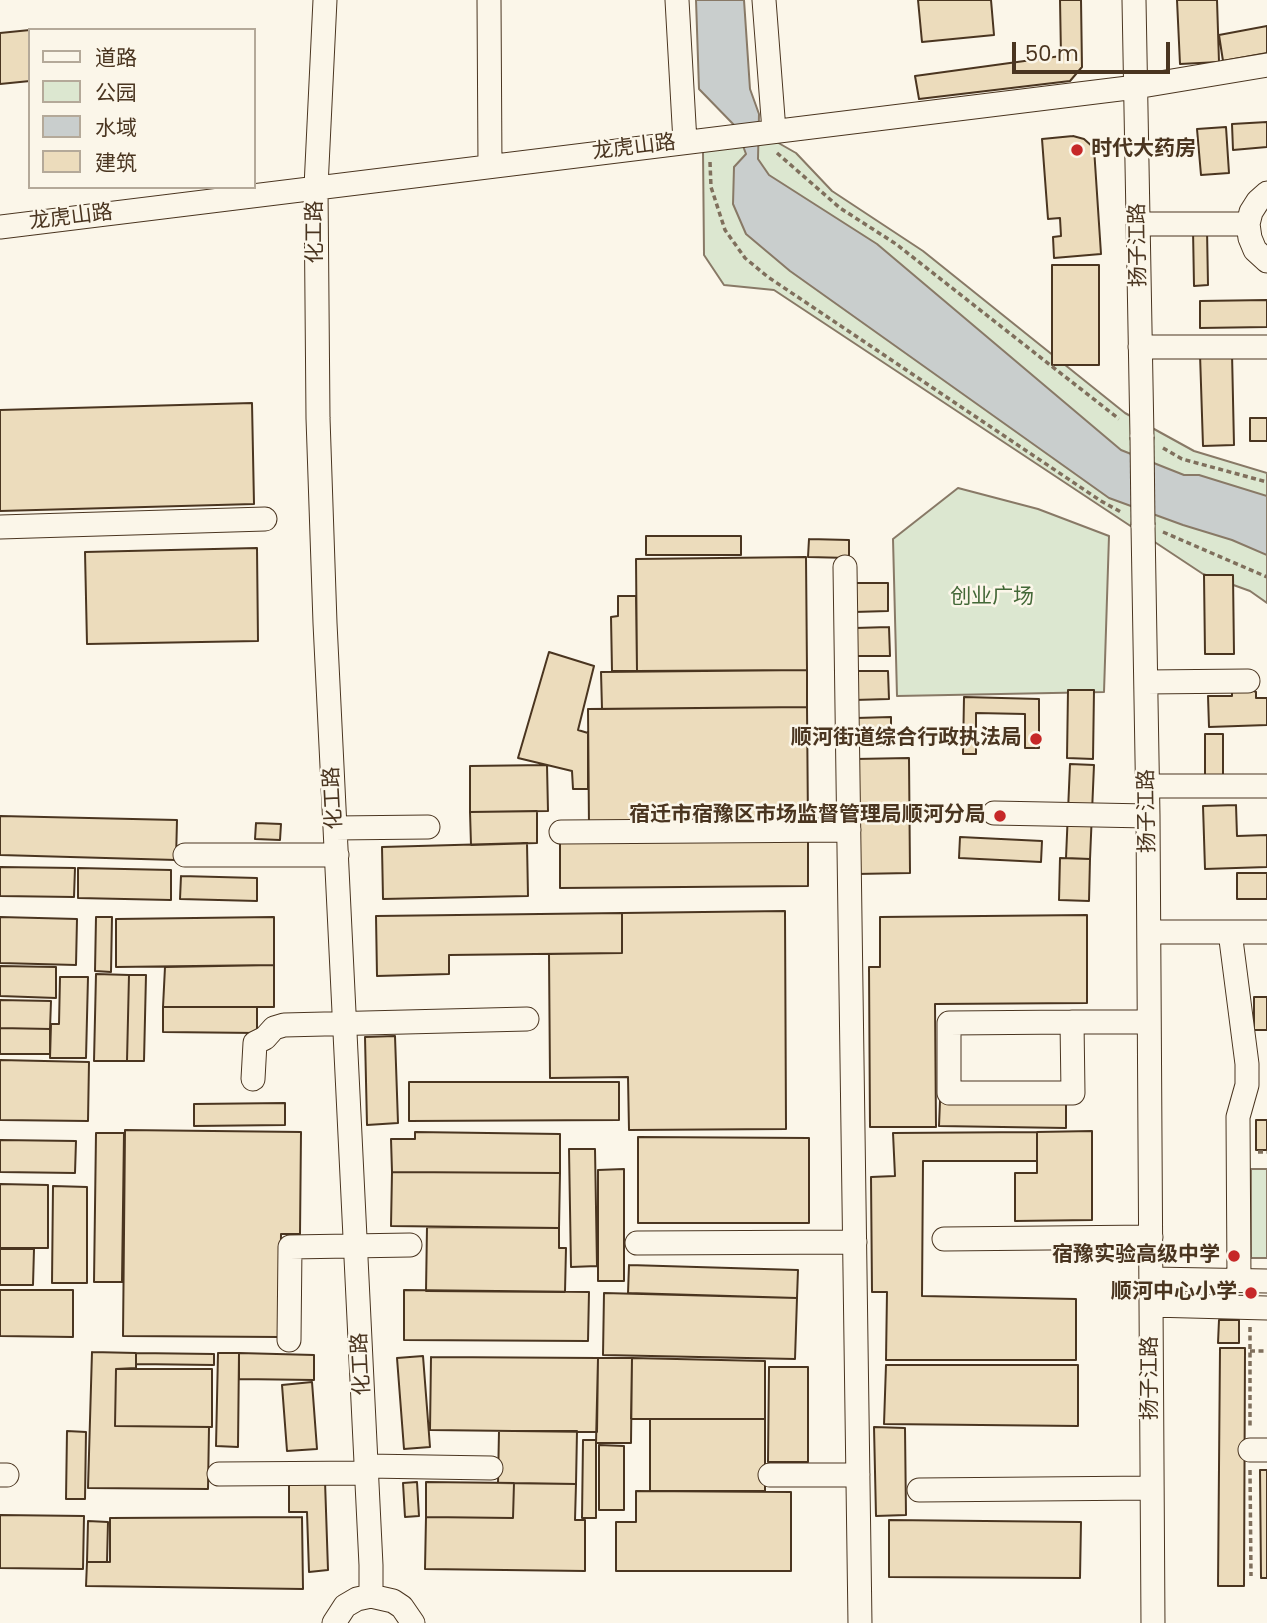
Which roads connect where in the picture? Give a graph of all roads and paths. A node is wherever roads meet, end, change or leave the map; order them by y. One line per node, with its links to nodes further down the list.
1 (325, 0): 12 (street, 化工路)
2 (489, 0): 11 (street)
3 (677, 0): 10 (street)
4 (764, 0): 8 (street)
5 (1134, 0): 7 (street, 扬子江路)
6 (1267, 65): 7 (street, 龙虎山路)
7 (1136, 87): 8 (street, 龙虎山路); 14 (street, 扬子江路)
8 (774, 131): 9 (street, 龙虎山路); 20 (path)
9 (709, 139): 10 (street, 龙虎山路); 23 (path)
10 (685, 142): 11 (street, 龙虎山路)
11 (490, 166): 12 (street, 龙虎山路)
12 (316, 187): 16 (street, 龙虎山路); 34 (street, 化工路)
13 (1267, 193): 15 (street)
14 (1138, 224): 15 (street); 18 (street, 扬子江路)
15 (1248, 225): 17 (street)
16 (0, 227)
17 (1267, 261)
18 (1140, 347): 19 (street); 20 (street, 扬子江路)
19 (1267, 347)
20 (1142, 437): 21 (path); 23 (street, 扬子江路, bridge)
21 (1267, 482)
22 (265, 519): 24 (street)
23 (1144, 524): 26 (path); 28 (street, 扬子江路)
24 (0, 527)
25 (845, 567): 35 (street)
26 (1267, 577)
27 (1248, 681): 28 (street)
28 (1146, 682): 29 (street, 扬子江路)
29 (1148, 786): 30 (street); 32 (street, 扬子江路)
30 (1267, 786)
31 (994, 813): 32 (street)
32 (1148, 816): 39 (street, 扬子江路)
33 (428, 827): 34 (street)
34 (335, 828): 38 (street, 化工路)
35 (849, 831): 36 (street); 49 (street)
36 (561, 832)
37 (186, 855): 38 (street)
38 (337, 855): 45 (street, 化工路)
39 (1149, 932): 40 (street); 44 (street, 扬子江路)
40 (1230, 932): 41 (street); 54 (street)
41 (1267, 932)
42 (527, 1019): 45 (street)
43 (1072, 1022): 43 (street); 44 (street)
44 (1149, 1022): 47 (street, 扬子江路)
45 (345, 1023): 46 (street); 52 (street, 化工路)
46 (253, 1079)
47 (1151, 1237): 48 (street); 53 (street, 扬子江路)
48 (944, 1239)
49 (855, 1242): 50 (street); 65 (street)
50 (638, 1243)
51 (410, 1245): 52 (street)
52 (356, 1246): 58 (street); 62 (street, 化工路)
53 (1151, 1279): 54 (street); 56 (street, 扬子江路)
54 (1239, 1280): 55 (street)
55 (1267, 1281)
56 (1151, 1306): 57 (street); 66 (street, 扬子江路)
57 (1267, 1308)
58 (289, 1340)
59 (1250, 1351): 60 (path)
60 (1267, 1351)
61 (491, 1468): 62 (street)
62 (367, 1469): 63 (street); 68 (street, 化工路)
63 (219, 1474)
64 (770, 1475): 65 (street)
65 (858, 1475): 71 (street)
66 (1152, 1488): 67 (street); 72 (street, 扬子江路)
67 (919, 1490)
68 (371, 1596): 69 (street); 70 (street)
69 (334, 1623)
70 (413, 1623)
71 (860, 1623)
72 (1153, 1623)

